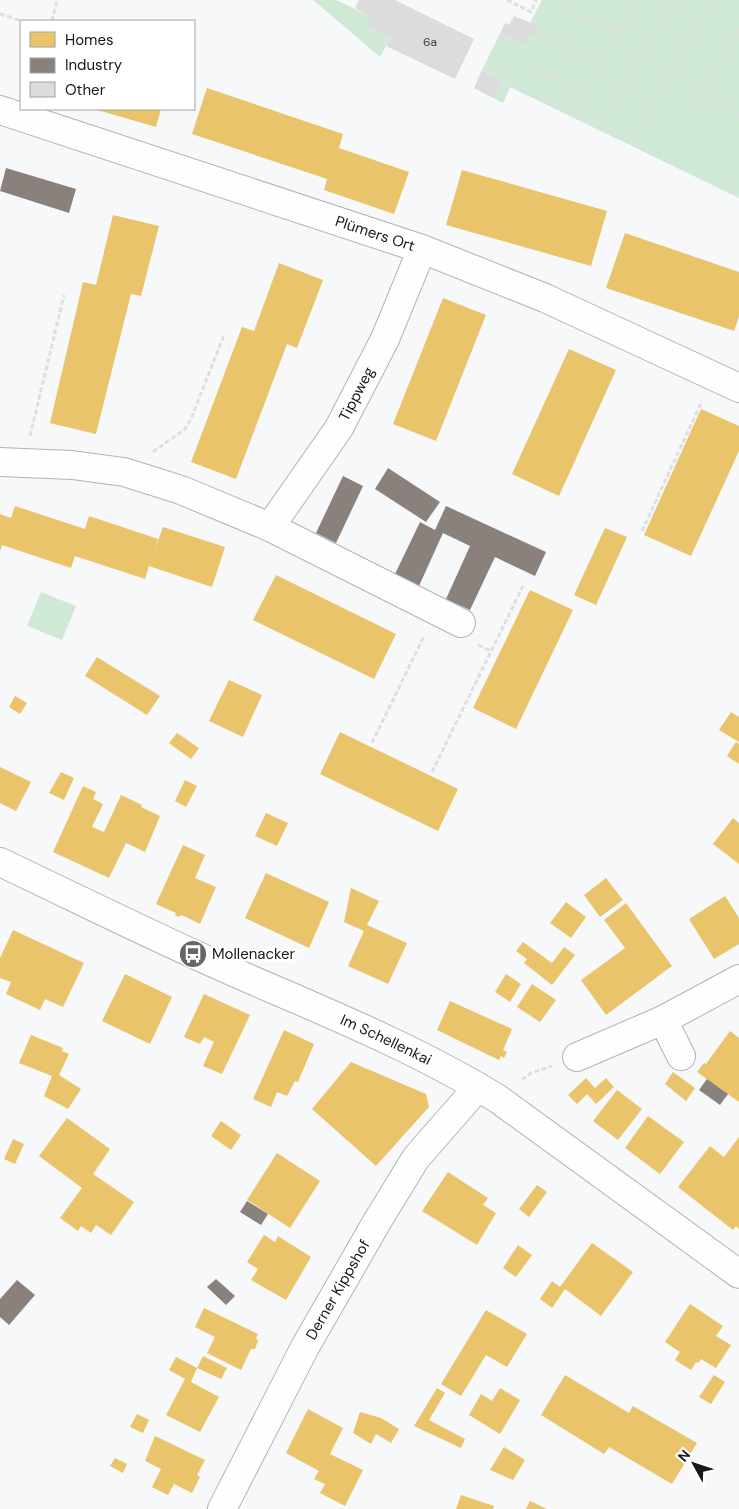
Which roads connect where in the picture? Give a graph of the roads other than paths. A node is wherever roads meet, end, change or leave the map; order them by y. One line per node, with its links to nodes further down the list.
1 (0, 110): 2 (street, Plümers Ort)
2 (422, 249): 3 (street, Plümers Ort); 5 (street, Tippweg)
3 (739, 388)
4 (12, 462): 5 (street)
5 (270, 527): 6 (street)
6 (461, 623)
7 (0, 862): 12 (street, Im Schellenkai)
8 (739, 979): 9 (street)
9 (663, 1020): 10 (street); 11 (street)
10 (681, 1056)
11 (577, 1057)
12 (488, 1093): 13 (street, Im Schellenkai); 14 (street, Derner Kippshof)
13 (739, 1274)
14 (222, 1509)

